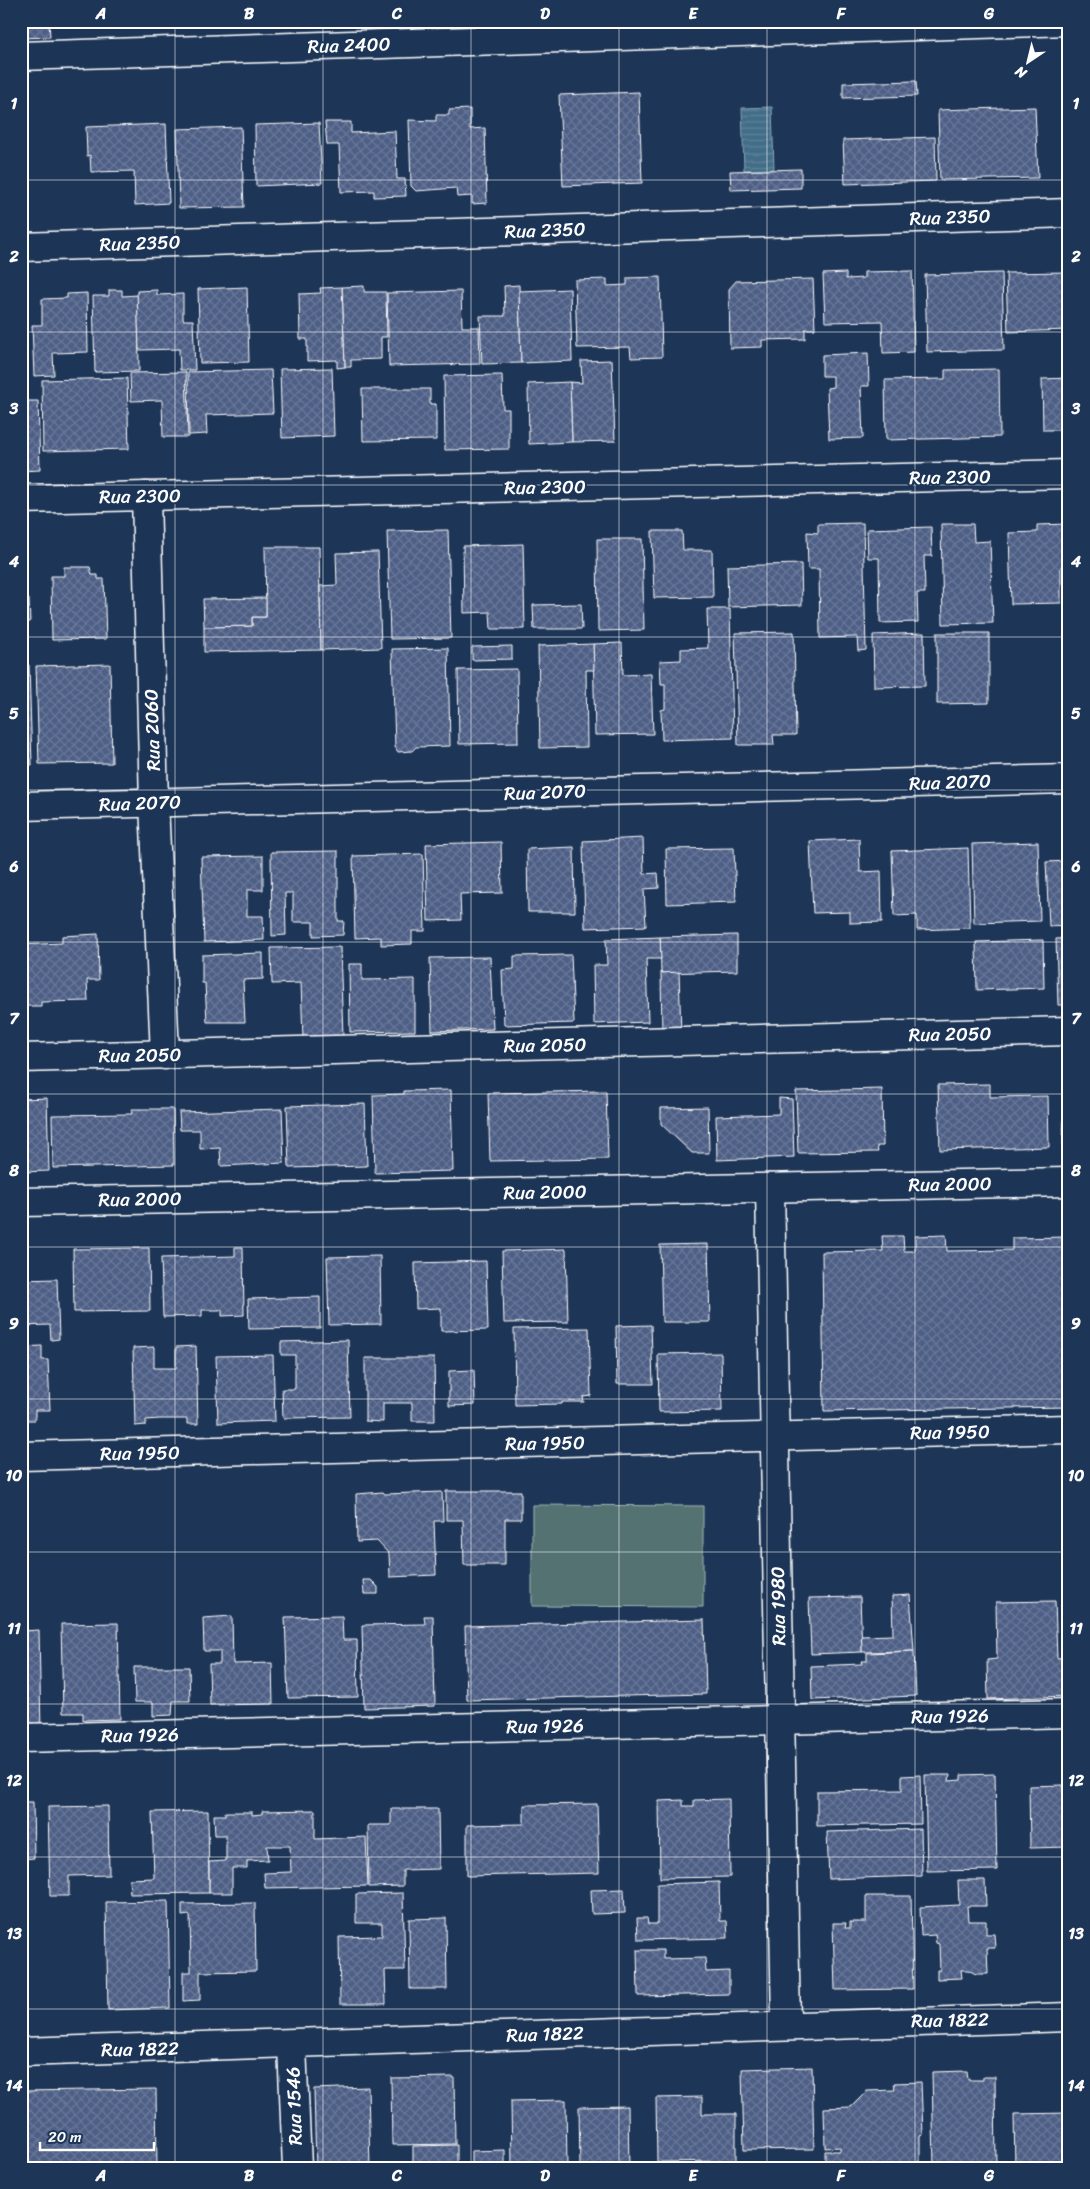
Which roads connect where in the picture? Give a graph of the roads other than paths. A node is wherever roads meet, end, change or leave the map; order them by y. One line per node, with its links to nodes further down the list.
1 (1068, 21): 2 (street, Rua 2400)
2 (21, 56)
3 (1069, 213): 4 (street, Rua 2350)
4 (21, 247)
5 (1069, 474): 6 (street, Rua 2300)
6 (146, 496): 7 (street, Rua 2300); 9 (street, Rua 2060)
7 (21, 499)
8 (1069, 778): 9 (street, Rua 2070)
9 (154, 803): 10 (street, Rua 2070); 12 (street, Rua 2060)
10 (21, 806)
11 (1069, 1031): 12 (street, Rua 2050)
12 (165, 1054): 13 (street, Rua 2050)
13 (21, 1058)
14 (1069, 1182): 15 (street, Rua 2000)
15 (770, 1188): 16 (street, Rua 2000); 18 (street, Rua 1980)
16 (21, 1202)
17 (1069, 1429): 18 (street, Rua 1950)
18 (774, 1437): 19 (street, Rua 1950); 21 (street, Rua 1980)
19 (21, 1456)
20 (1069, 1714): 21 (street, Rua 1926)
21 (780, 1720): 22 (street, Rua 1926); 24 (street, Rua 1980)
22 (21, 1738)
23 (1069, 2017): 24 (street, Rua 1822)
24 (786, 2024): 25 (street, Rua 1822)
25 (292, 2045): 26 (street, Rua 1822); 27 (street, Rua 1546)
26 (21, 2052)
27 (297, 2168)

